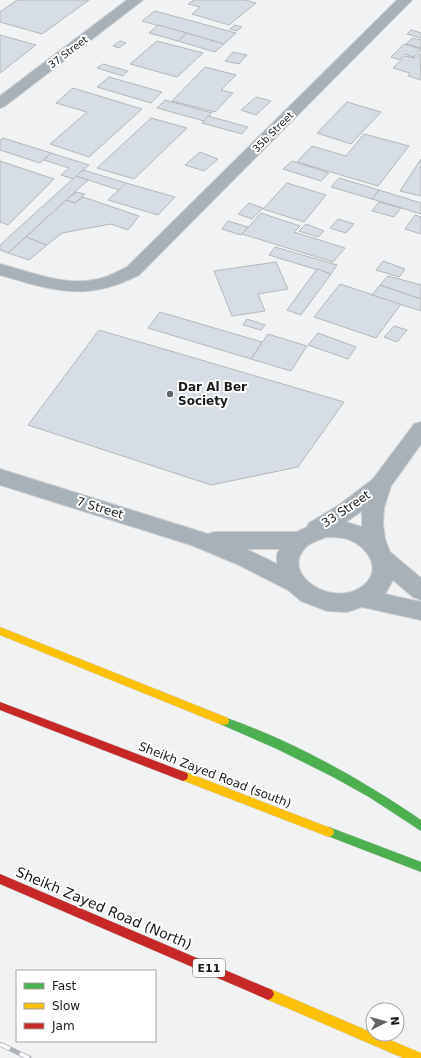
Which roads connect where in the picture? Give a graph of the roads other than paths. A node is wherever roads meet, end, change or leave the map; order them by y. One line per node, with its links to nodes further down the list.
1 (136, 0): 3 (street, 37 Street)
2 (403, 0): 4 (street, 35b Street)
3 (0, 103)
4 (0, 269)
5 (421, 429): 7 (street, 33 Street)
6 (0, 477): 9 (street, 7 Street)
7 (381, 484): 8 (street, 33 Street); 10 (street, 33 Street)
8 (304, 537): 9 (street, 7 Street); 10 (street); 11 (street)
9 (199, 539): 11 (street, 7 Street)
10 (379, 552): 12 (street); 13 (street)
11 (294, 583): 13 (street)
12 (421, 591)
13 (362, 598): 14 (street)
14 (421, 611)
15 (0, 630): 17 (highway)
16 (0, 706): 18 (highway, Sheikh Zayed Road (south))
17 (421, 826)
18 (421, 867)
19 (0, 879): 20 (highway, Sheikh Zayed Road (North) / E11)
20 (418, 1058)

